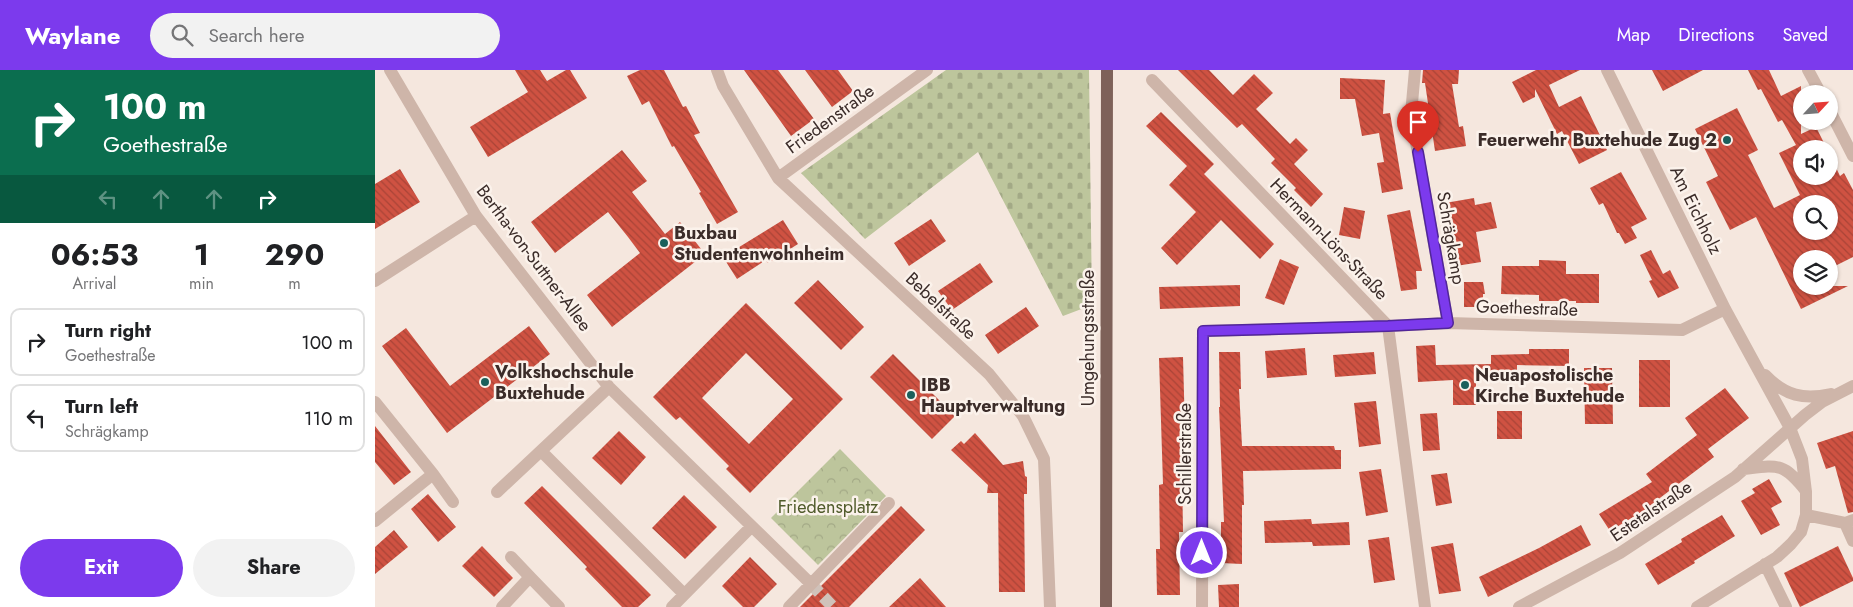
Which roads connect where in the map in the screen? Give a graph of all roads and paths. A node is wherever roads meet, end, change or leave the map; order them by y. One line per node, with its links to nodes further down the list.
1 (390, 70): 13 (street, Bertha-von-Suttner-Allee)
2 (717, 70): 12 (street, Bebelstraße)
3 (927, 70): 12 (street, Friedenstraße)
4 (1107, 70): 46 (main road, Umgehungsstraße)
5 (1415, 70): 16 (street, Schrägkamp)
6 (1607, 70): 15 (street, Am Eichholz)
7 (1808, 70): 9 (street)
8 (1152, 80): 17 (street, Hermann-Löns-Straße)
9 (1816, 85)
10 (1838, 127): 11 (street)
11 (1853, 156)
12 (778, 178): 45 (street, Bebelstraße)
13 (477, 216): 14 (street); 20 (street, Bertha-von-Suttner-Allee)
14 (375, 281)
15 (1725, 309): 16 (street, Goethestraße); 19 (street, Am Eichholz)
16 (1448, 323): 17 (street, Goethestraße)
17 (1388, 326): 18 (street, Goethestraße); 48 (street, Hermann-Löns-Straße)
18 (1203, 331): 47 (street, Schillerstraße)
19 (1755, 365): 21 (street, Am Eichholz); 23 (street, Am Eichholz)
20 (609, 387): 24 (street); 34 (street, Bertha-von-Suttner-Allee)
21 (1849, 388): 23 (street, Estetalstraße)
22 (375, 402): 26 (street)
23 (1790, 428): 25 (street, Estetalstraße); 28 (street, Am Eichholz)
24 (541, 451): 27 (street); 40 (street)
25 (1743, 469): 28 (street); 49 (street, Estetalstraße)
26 (433, 474): 29 (street); 32 (street)
27 (497, 492)
28 (1806, 492): 31 (street, Am Eichholz)
29 (453, 502)
30 (889, 502): 39 (street)
31 (1806, 515): 33 (street); 37 (street)
32 (375, 522)
33 (1849, 522): 35 (street)
34 (751, 527): 39 (street, Bertha-von-Suttner-Allee); 40 (street)
35 (1853, 542)
36 (511, 557): 38 (street)
37 (1765, 564): 50 (street); 51 (street)
38 (530, 577): 41 (street); 42 (street)
39 (811, 584): 44 (street)
40 (684, 594): 43 (street)
41 (502, 607)
42 (559, 607)
43 (672, 607)
44 (789, 607)
45 (1050, 607)
46 (1107, 607)
47 (1202, 607)
48 (1425, 607)
49 (1519, 607)
50 (1697, 607)
51 (1786, 607)

